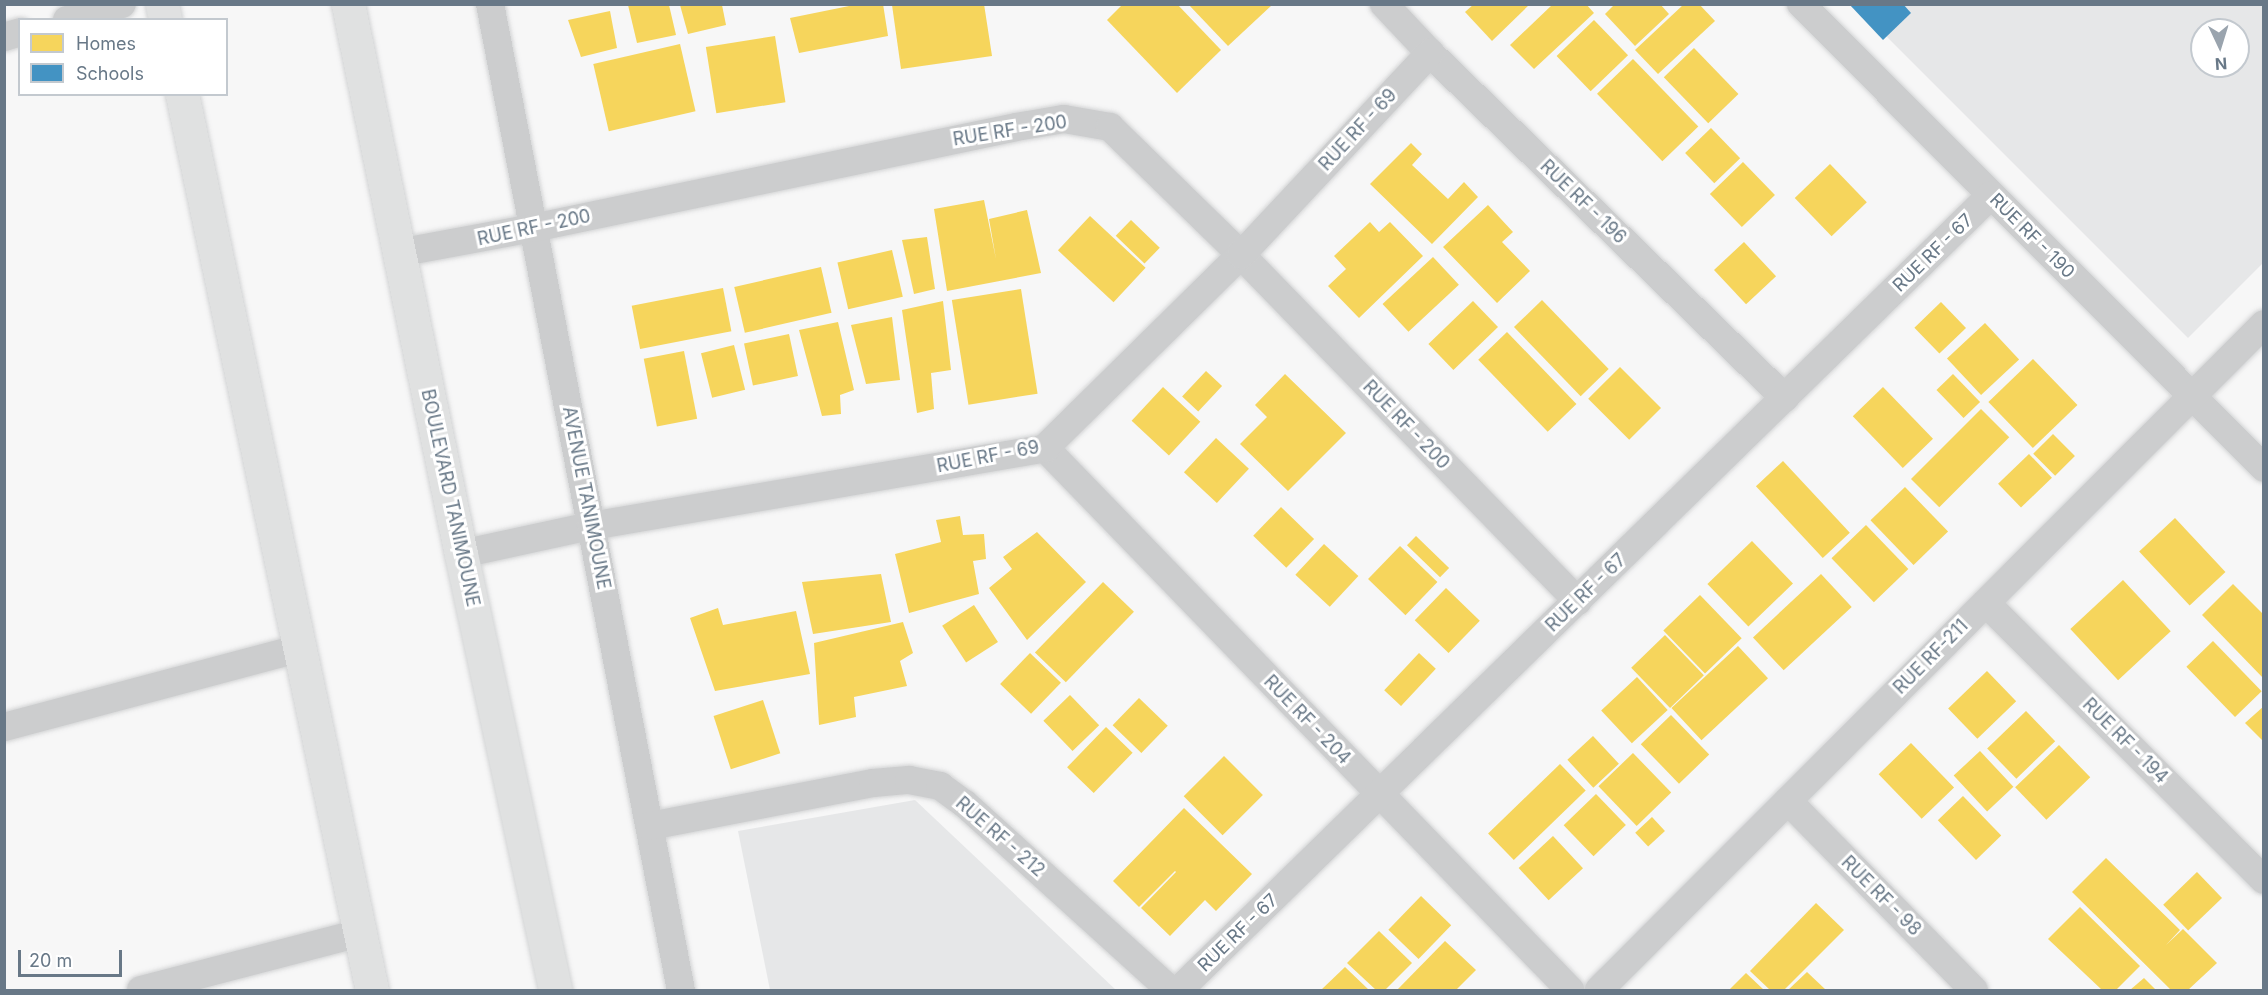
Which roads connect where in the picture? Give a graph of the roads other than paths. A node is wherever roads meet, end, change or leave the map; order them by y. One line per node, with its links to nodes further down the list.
1 (122, 4): 6 (street)
2 (348, 4): 12 (main road, BOULEVARD TANIMOUNE)
3 (490, 4): 10 (street, AVENUE TANIMOUNE)
4 (1384, 4): 7 (street, RUE RF - 196)
5 (1801, 4): 9 (street, RUE RF - 190)
6 (74, 18)
7 (1430, 53): 11 (street, RUE RF - 69); 15 (street, RUE RF - 196)
8 (182, 96): 22 (main road)
9 (1991, 195): 14 (street, RUE RF - 190); 15 (street, RUE RF - 67)
10 (533, 228): 11 (street, RUE RF - 200); 12 (street, RUE RF - 200); 18 (street, AVENUE TANIMOUNE)
11 (1241, 255): 16 (street, RUE RF - 69); 20 (street, RUE RF - 200)
12 (399, 256): 19 (main road, BOULEVARD TANIMOUNE)
13 (2264, 324): 14 (street, RUE RF-211)
14 (2192, 396): 17 (street, RUE RF - 190); 21 (street, RUE RF-211)
15 (1785, 398): 20 (street, RUE RF - 67)
16 (1045, 448): 18 (street, RUE RF - 69); 24 (street, RUE RF - 204)
17 (2264, 468)
18 (591, 525): 19 (street, RUE RF - 69); 26 (street, AVENUE TANIMOUNE)
19 (461, 554): 31 (main road, BOULEVARD TANIMOUNE)
20 (1578, 601): 24 (street, RUE RF - 67)
21 (1986, 603): 25 (street, RUE RF-211); 27 (street, RUE RF - 194)
22 (301, 648): 23 (street); 28 (main road)
23 (4, 728)
24 (1380, 795): 34 (street, RUE RF - 67); 35 (street, RUE RF - 204)
25 (1788, 801): 36 (street, RUE RF-211); 37 (street, RUE RF - 98)
26 (650, 826): 32 (street, AVENUE TANIMOUNE); 33 (street, RUE RF - 212)
27 (2264, 880)
28 (360, 933): 29 (street); 30 (main road)
29 (141, 990)
30 (372, 990)
31 (555, 990)
32 (681, 990)
33 (1170, 990)
34 (1179, 990)
35 (1570, 990)
36 (1599, 990)
37 (1974, 990)

